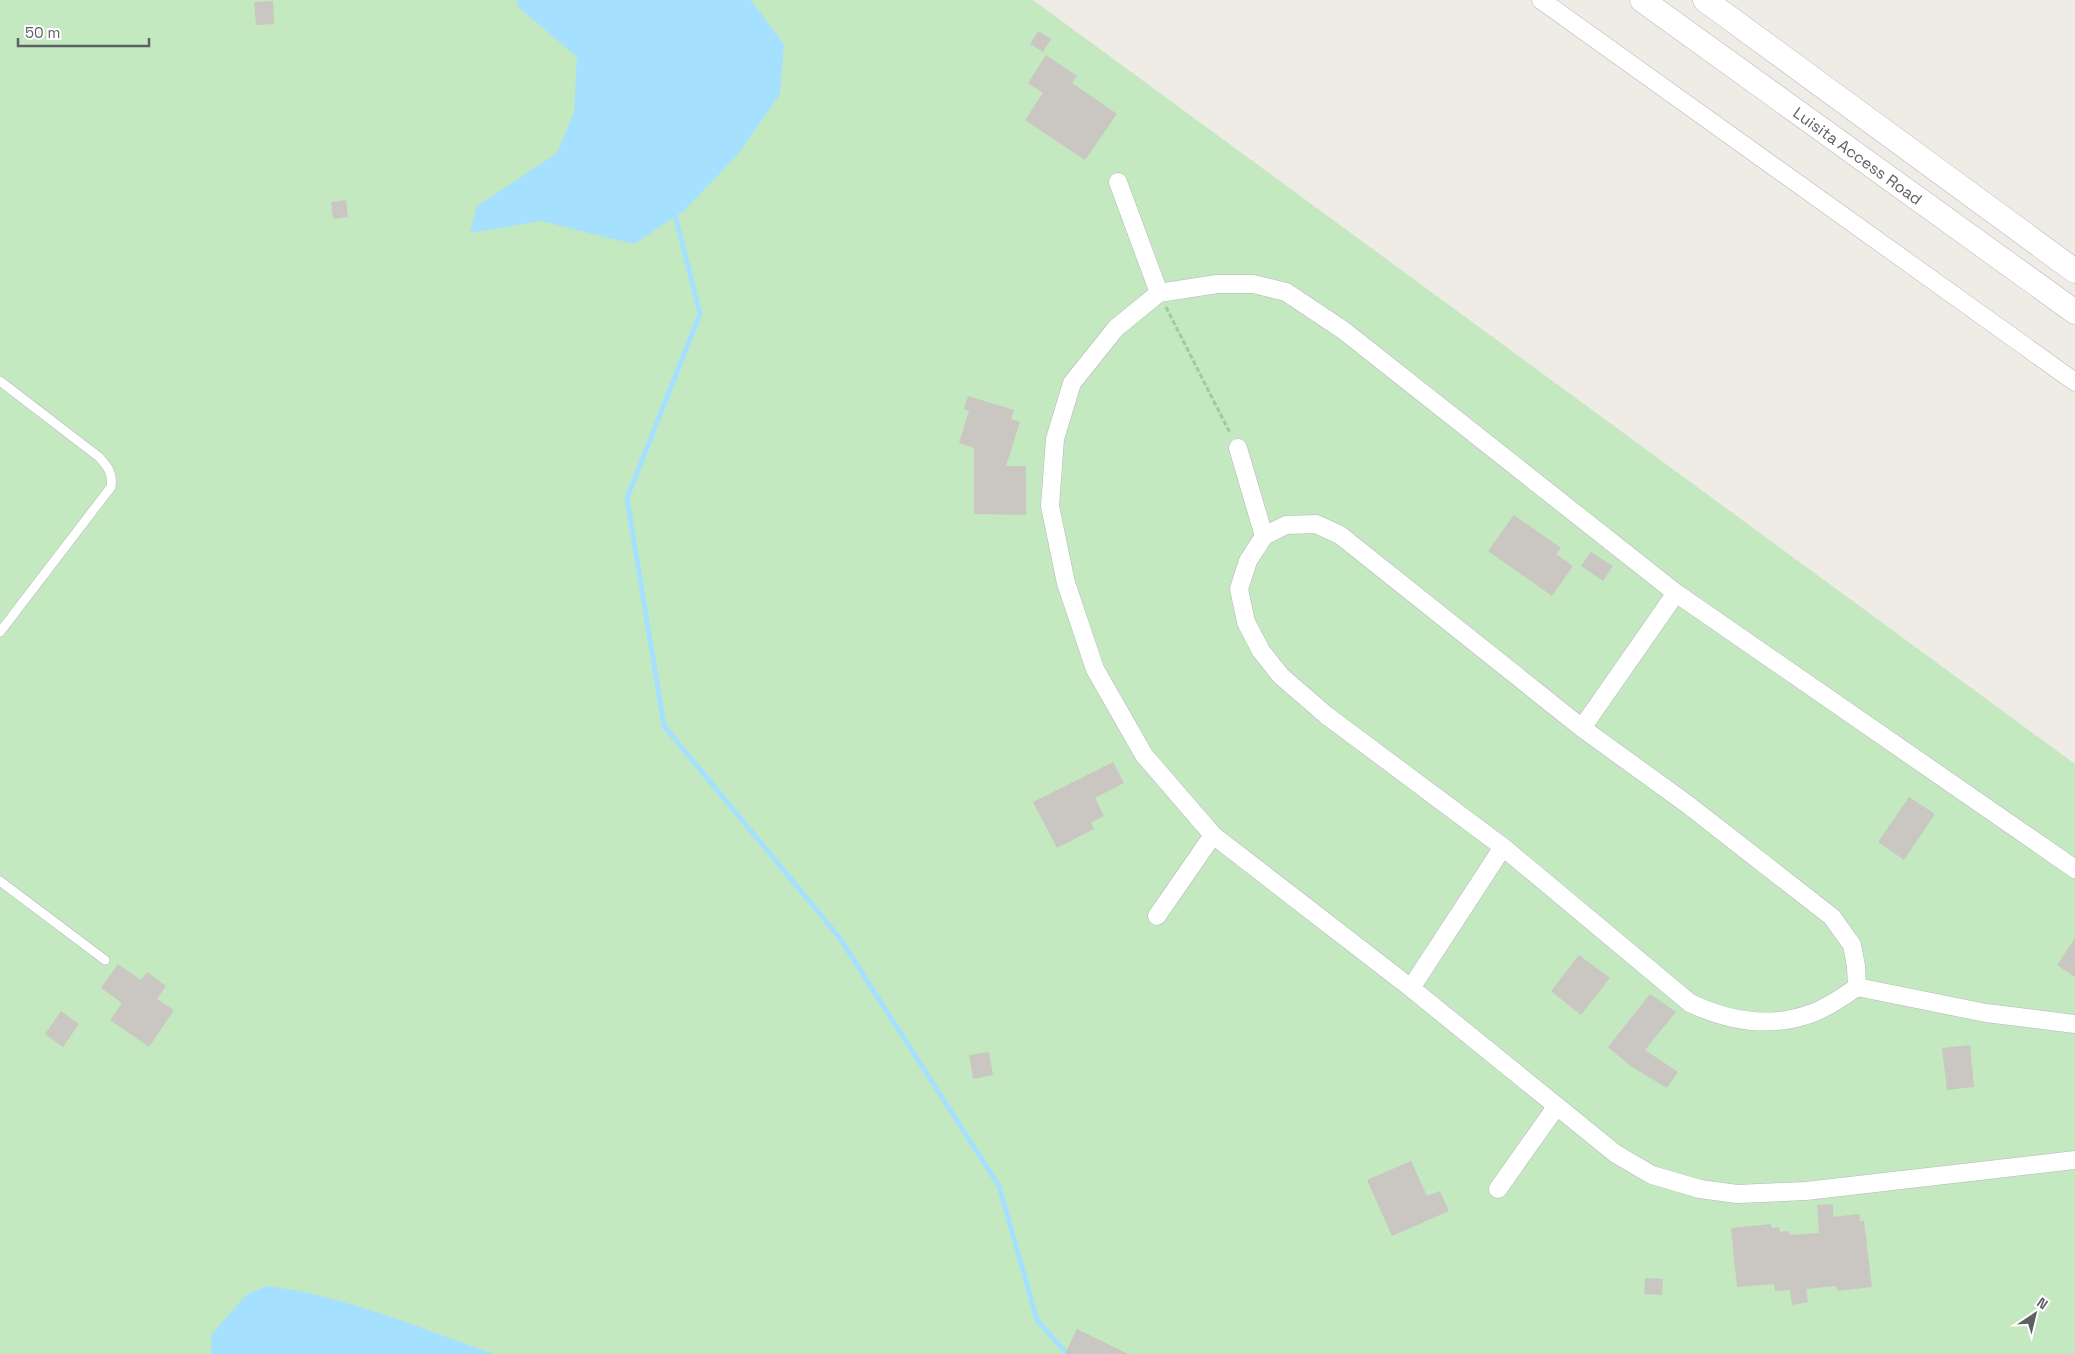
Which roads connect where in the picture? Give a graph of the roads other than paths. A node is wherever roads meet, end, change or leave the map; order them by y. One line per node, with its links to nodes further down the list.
1 (1541, 0): 9 (street)
2 (1642, 0): 7 (main road, Luisita Access Road)
3 (1705, 0): 5 (main road)
4 (1118, 182): 6 (street)
5 (2075, 271)
6 (1159, 293): 12 (street); 15 (street)
7 (2075, 312)
8 (0, 381): 13 (lane)
9 (2075, 382)
10 (1238, 448): 11 (street)
11 (1264, 536): 14 (street); 16 (street)
12 (1676, 593): 14 (street); 17 (street)
13 (0, 632)
14 (1582, 728): 21 (street)
15 (1213, 835): 19 (street); 22 (street)
16 (1503, 847): 21 (street); 22 (street)
17 (2075, 869)
18 (0, 881): 20 (lane)
19 (1157, 916)
20 (105, 960)
21 (1858, 987): 23 (street)
22 (1411, 988): 24 (street)
23 (2075, 1024)
24 (1556, 1107): 25 (street); 26 (street)
25 (2075, 1160)
26 (1498, 1189)

